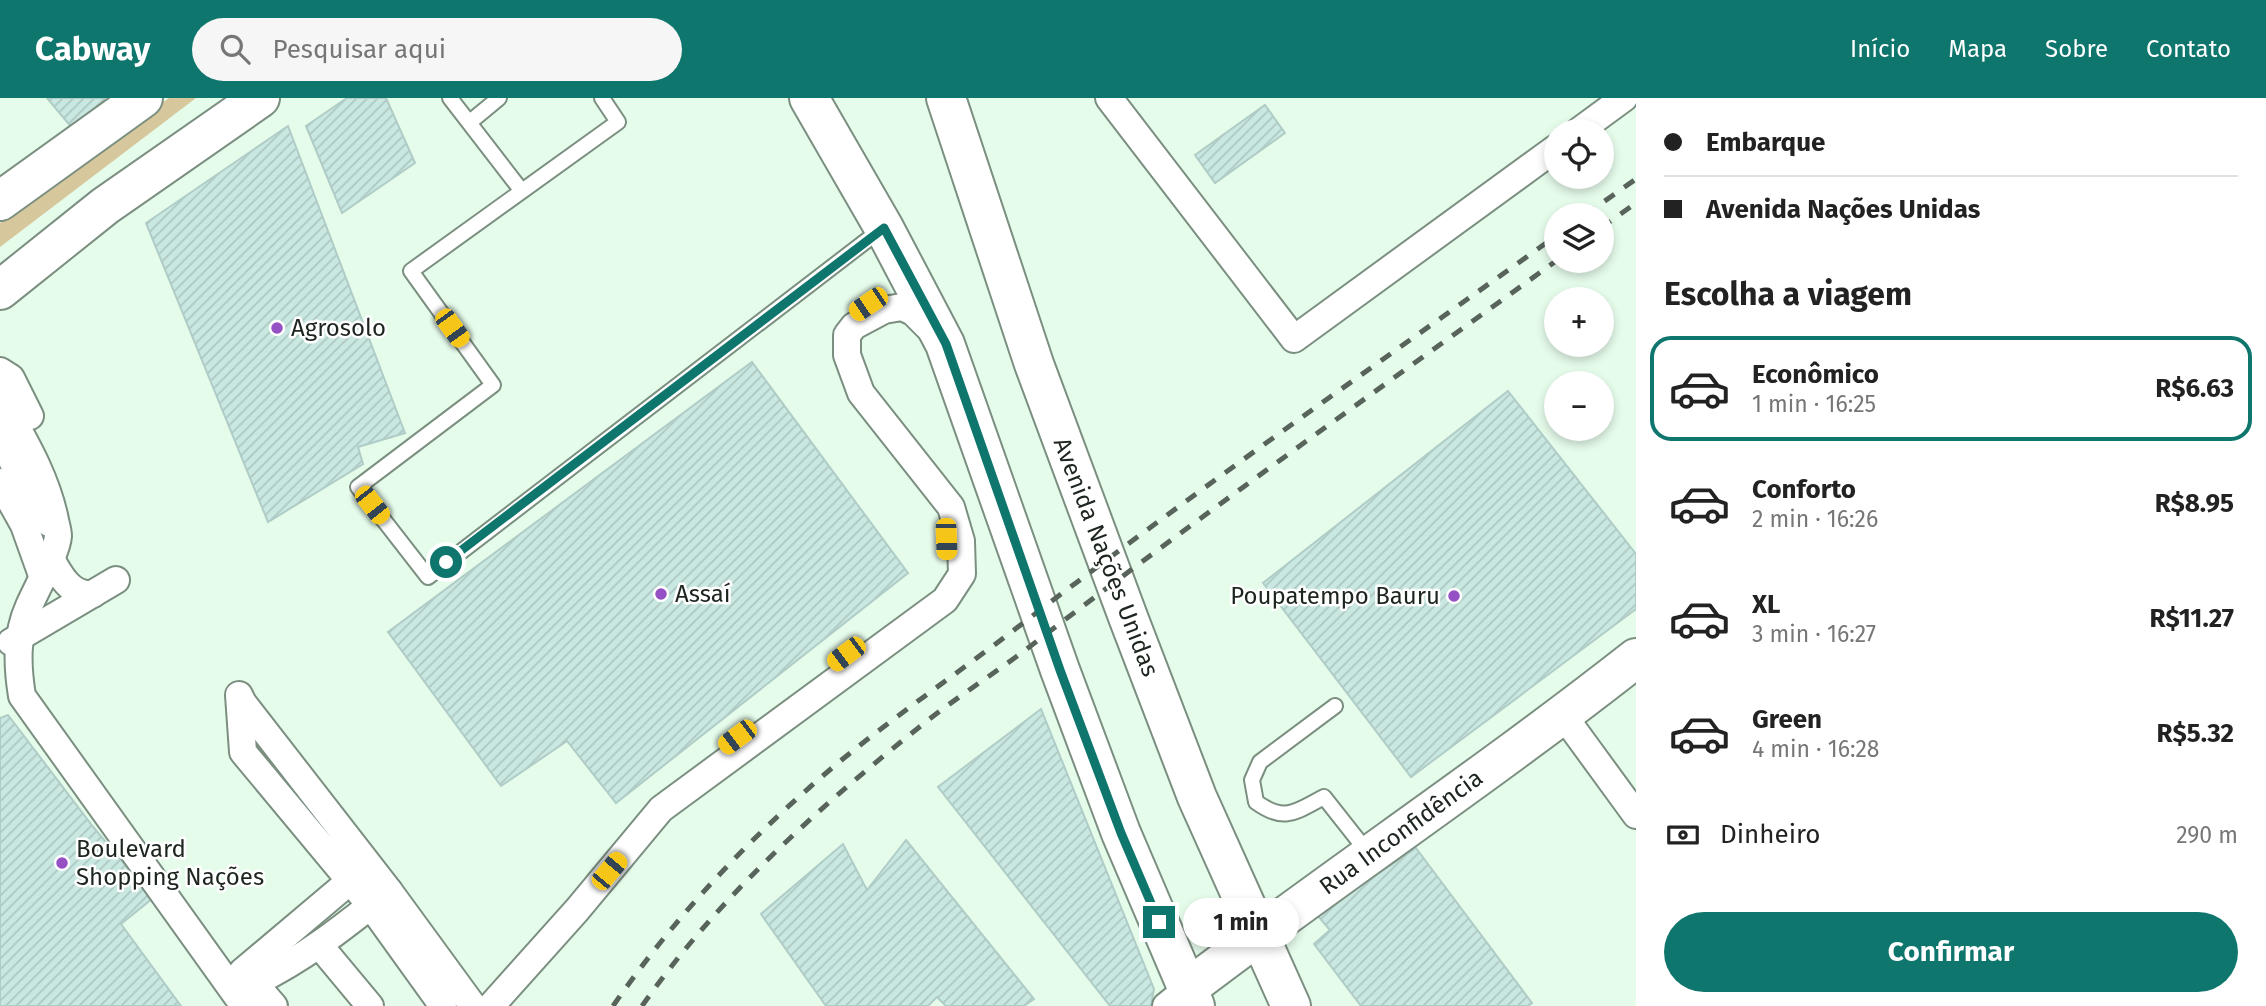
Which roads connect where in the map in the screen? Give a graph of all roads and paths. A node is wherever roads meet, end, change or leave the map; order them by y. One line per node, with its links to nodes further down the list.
1 (143, 98): 14 (main road)
2 (260, 98): 17 (main road)
3 (450, 98): 11 (lane)
4 (499, 98): 11 (lane)
5 (602, 98): 13 (lane)
6 (809, 98): 15 (main road)
7 (946, 98): 36 (main road, Avenida Nações Unidas)
8 (1109, 98): 12 (street)
9 (1625, 98): 10 (street)
10 (1596, 119)
11 (470, 122): 13 (lane)
12 (1544, 157)
13 (521, 190): 15 (lane)
14 (0, 201)
15 (884, 228): 16 (main road)
16 (911, 279): 18 (main road); 45 (street)
17 (0, 290)
18 (946, 344): 38 (main road); 46 (street)
19 (0, 371): 23 (street)
20 (0, 397): 23 (street)
21 (0, 435): 23 (street)
22 (0, 482): 23 (street)
23 (50, 557): 25 (street); 26 (street)
24 (116, 580): 25 (street)
25 (93, 594): 26 (street)
26 (10, 643): 29 (street)
27 (1636, 658): 31 (main road, Rua Inconfidência)
28 (0, 663): 29 (street)
29 (22, 696): 39 (street)
30 (1335, 706): 33 (lane)
31 (1563, 715): 32 (street); 33 (main road, Rua Inconfidência)
32 (1636, 815)
33 (1370, 855): 36 (main road, Rua Inconfidência)
34 (350, 881): 35 (street); 35 (street); 40 (street)
35 (380, 899): 37 (street); 43 (street); 44 (street)
36 (1258, 935): 38 (main road, Rua Inconfidência); 47 (main road, Avenida Nações Unidas)
37 (320, 946): 41 (street); 42 (street)
38 (1183, 1000)
39 (244, 1006)
40 (261, 1006)
41 (274, 1006)
42 (370, 1006)
43 (443, 1006)
44 (472, 1006)
45 (478, 1006)
46 (491, 1006)
47 (1291, 1006)

